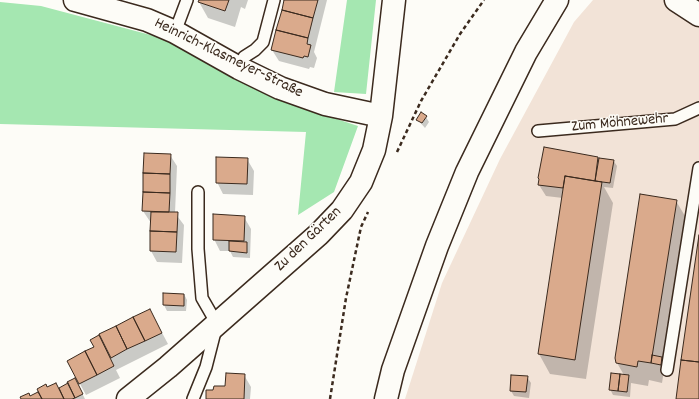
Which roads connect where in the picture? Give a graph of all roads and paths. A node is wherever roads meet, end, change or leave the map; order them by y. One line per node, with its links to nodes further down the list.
1 (75, 0): 8 (street, Heinrich-Klasmeyer-Straße)
2 (187, 0): 10 (lane)
3 (274, 0): 11 (lane)
4 (394, 0): 13 (street, Zu den Gärten)
5 (484, 0): 15 (path)
6 (557, 0): 24 (street)
7 (676, 0): 9 (street)
8 (113, 5): 10 (street, Heinrich-Klasmeyer-Straße)
9 (699, 15)
10 (175, 32): 11 (street, Heinrich-Klasmeyer-Straße)
11 (239, 68): 13 (street, Heinrich-Klasmeyer-Straße)
12 (699, 108): 14 (lane, Zum Möhnewehr)
13 (381, 116): 19 (street, Zu den Gärten)
14 (538, 131)
15 (395, 155)
16 (699, 168): 20 (lane)
17 (198, 192): 19 (lane)
18 (370, 207): 23 (path)
19 (217, 324): 21 (street, Zu den Gärten); 22 (lane)
20 (667, 370)
21 (128, 399)
22 (193, 399)
23 (330, 399)
24 (386, 399)

